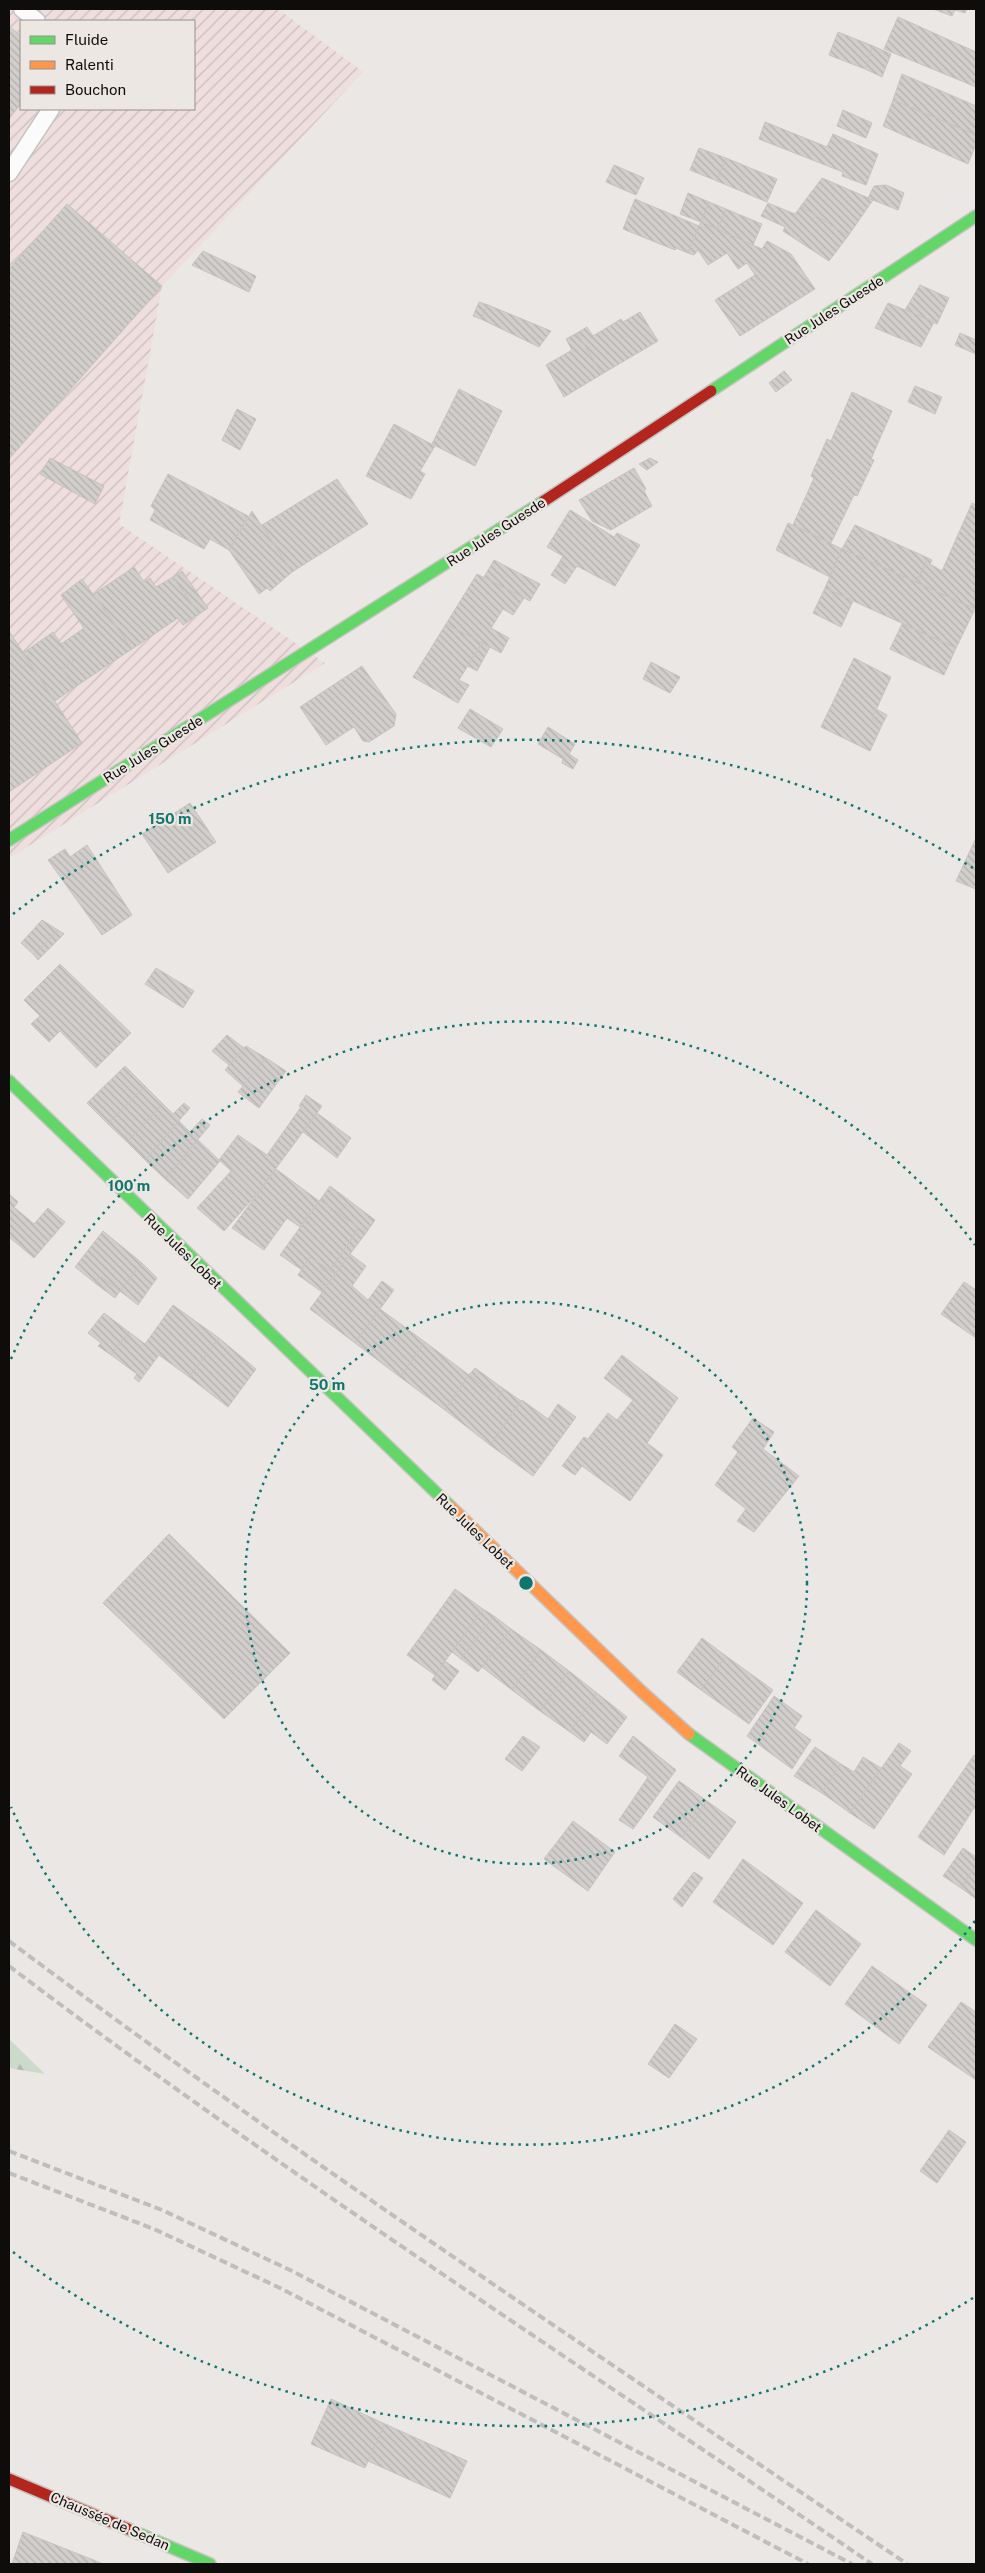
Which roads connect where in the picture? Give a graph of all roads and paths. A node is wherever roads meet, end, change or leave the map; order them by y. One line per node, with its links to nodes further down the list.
1 (22, 9): 2 (lane)
2 (36, 20)
3 (50, 110): 4 (lane)
4 (9, 173)
5 (976, 216): 6 (street, Rue Jules Guesde)
6 (9, 840)
7 (9, 1081): 8 (street, Rue Jules Lobet)
8 (976, 1940)
9 (9, 2480): 10 (street, Chaussée de Sedan)
10 (210, 2564)

